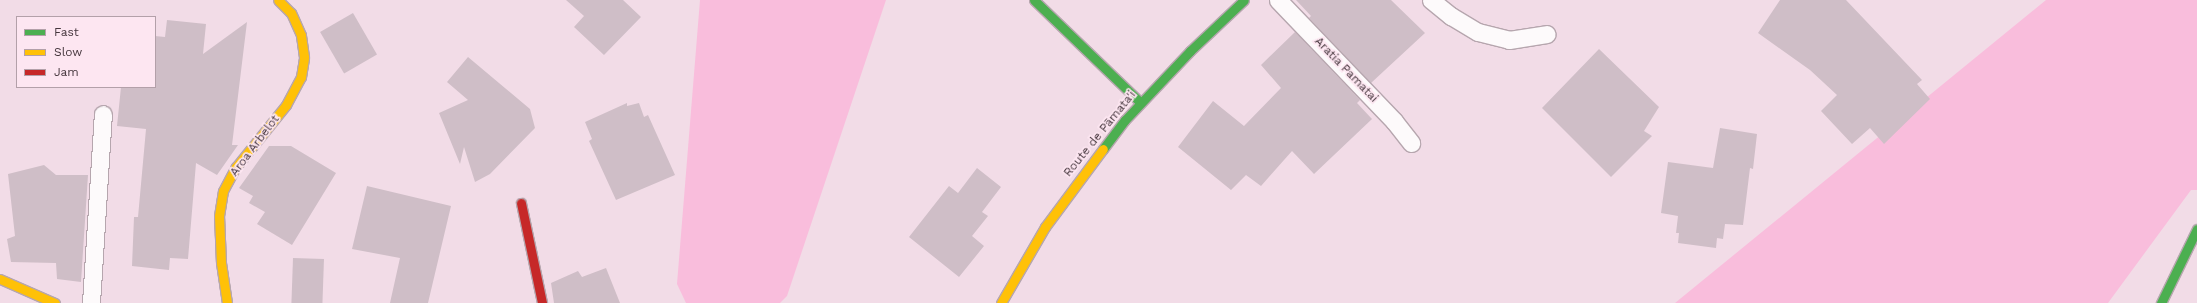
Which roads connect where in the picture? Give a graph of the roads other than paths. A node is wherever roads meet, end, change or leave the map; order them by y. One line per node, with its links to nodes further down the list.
1 (278, 0): 15 (street, Aroa Arbelot)
2 (1034, 0): 7 (street)
3 (1244, 0): 7 (street, Route de Pāmata'i)
4 (1278, 0): 9 (lane, Aratia Pamatai)
5 (1431, 0): 6 (lane)
6 (1547, 34)
7 (1140, 102): 17 (street, Route de Pāmata'i)
8 (103, 114): 14 (lane)
9 (1411, 143)
10 (521, 203): 16 (street)
11 (2197, 229): 18 (street)
12 (0, 279): 13 (street)
13 (55, 303)
14 (91, 303)
15 (227, 303)
16 (542, 303)
17 (1001, 303)
18 (2161, 303)

